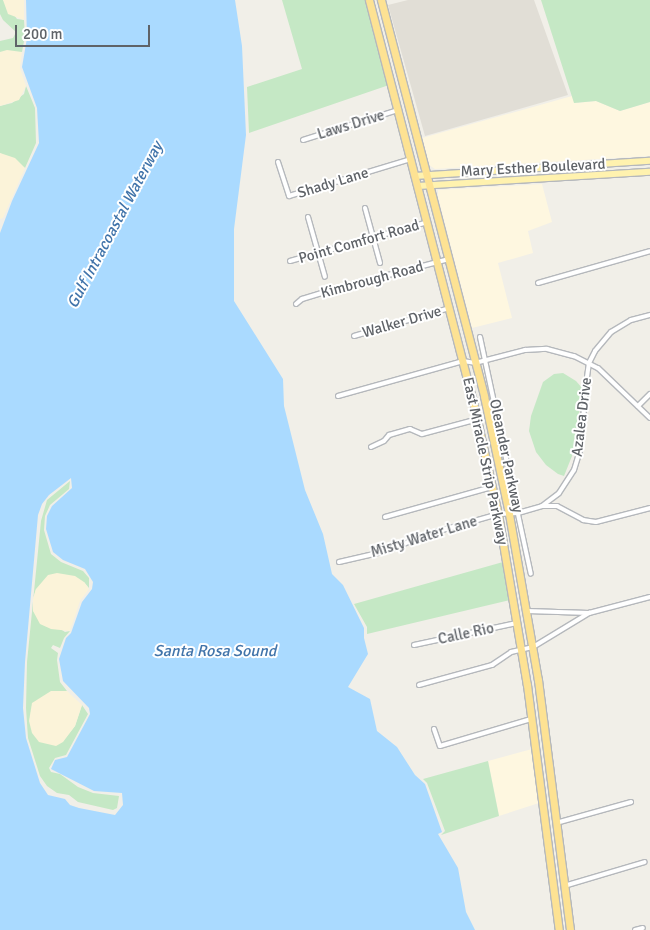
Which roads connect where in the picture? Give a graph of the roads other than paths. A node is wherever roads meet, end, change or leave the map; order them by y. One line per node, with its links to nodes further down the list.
1 (370, 0): 3 (highway, East Miracle Strip Parkway)
2 (381, 0): 9 (highway, East Miracle Strip Parkway)
3 (398, 110): 4 (street, Laws Drive); 5 (highway, East Miracle Strip Parkway)
4 (303, 140)
5 (411, 159): 7 (street, Shady Lane); 10 (highway, East Miracle Strip Parkway)
6 (650, 161): 9 (main road, Mary Esther Boulevard)
7 (278, 162)
8 (650, 172): 11 (main road, Mary Esther Boulevard)
9 (427, 174): 10 (main road, Mary Esther Boulevard); 11 (highway, East Miracle Strip Parkway)
10 (415, 176): 12 (highway, East Miracle Strip Parkway)
11 (430, 185): 12 (main road, Mary Esther Boulevard); 19 (highway, East Miracle Strip Parkway)
12 (418, 186): 15 (highway, East Miracle Strip Parkway)
13 (365, 208): 16 (street)
14 (308, 217): 18 (street)
15 (428, 222): 16 (street, Point Comfort Road); 22 (highway, East Miracle Strip Parkway)
16 (374, 238): 18 (street, Point Comfort Road); 21 (street)
17 (650, 251): 24 (street)
18 (318, 254): 20 (street, Point Comfort Road); 23 (street)
19 (449, 259): 22 (street, Kimbrough Road); 32 (highway, East Miracle Strip Parkway)
20 (290, 262)
21 (380, 263)
22 (438, 263): 25 (street, Kimbrough Road); 26 (highway, East Miracle Strip Parkway)
23 (325, 277)
24 (538, 283)
25 (296, 304)
26 (450, 308): 28 (street, Walker Drive); 31 (highway, East Miracle Strip Parkway)
27 (650, 314): 33 (street, Azalea Drive)
28 (354, 336)
29 (480, 337): 30 (street, Oleander Parkway)
30 (485, 360): 32 (street); 33 (street); 43 (street, Oleander Parkway)
31 (463, 361): 32 (street); 35 (street); 38 (highway, East Miracle Strip Parkway)
32 (475, 362): 45 (highway, East Miracle Strip Parkway)
33 (589, 363): 36 (street); 41 (street, Azalea Drive)
34 (650, 394): 36 (street)
35 (338, 396)
36 (638, 406): 37 (street)
37 (650, 418)
38 (478, 419): 39 (street); 40 (highway, East Miracle Strip Parkway)
39 (370, 447)
40 (492, 487): 44 (highway, East Miracle Strip Parkway); 46 (street)
41 (542, 506): 42 (street); 43 (street, Azalea Drive)
42 (650, 508)
43 (518, 513): 45 (street, Azalea Drive); 48 (street, Oleander Parkway)
44 (498, 514): 45 (street, Misty Water Lane); 47 (street, Misty Water Lane); 52 (highway, East Miracle Strip Parkway)
45 (509, 514): 50 (highway, East Miracle Strip Parkway)
46 (385, 516)
47 (339, 562)
48 (531, 574)
49 (650, 597): 51 (street)
50 (527, 611): 51 (street); 54 (highway, East Miracle Strip Parkway)
51 (589, 614): 54 (street)
52 (518, 622): 53 (street, Calle Rio); 55 (highway, East Miracle Strip Parkway)
53 (414, 645)
54 (533, 647): 55 (street); 59 (highway, East Miracle Strip Parkway)
55 (522, 649): 56 (street); 57 (highway, East Miracle Strip Parkway)
56 (419, 685)
57 (532, 718): 58 (street); 60 (highway, East Miracle Strip Parkway)
58 (434, 729)
59 (548, 757): 60 (highway); 62 (highway, East Miracle Strip Parkway)
60 (537, 759): 65 (highway, East Miracle Strip Parkway)
61 (631, 802): 62 (street)
62 (556, 822): 64 (highway, East Miracle Strip Parkway)
63 (645, 862): 64 (street)
64 (564, 886): 65 (highway); 68 (highway, East Miracle Strip Parkway)
65 (553, 887): 67 (highway, East Miracle Strip Parkway)
66 (643, 928): 69 (street)
67 (559, 930)
68 (570, 930)
69 (635, 930)

